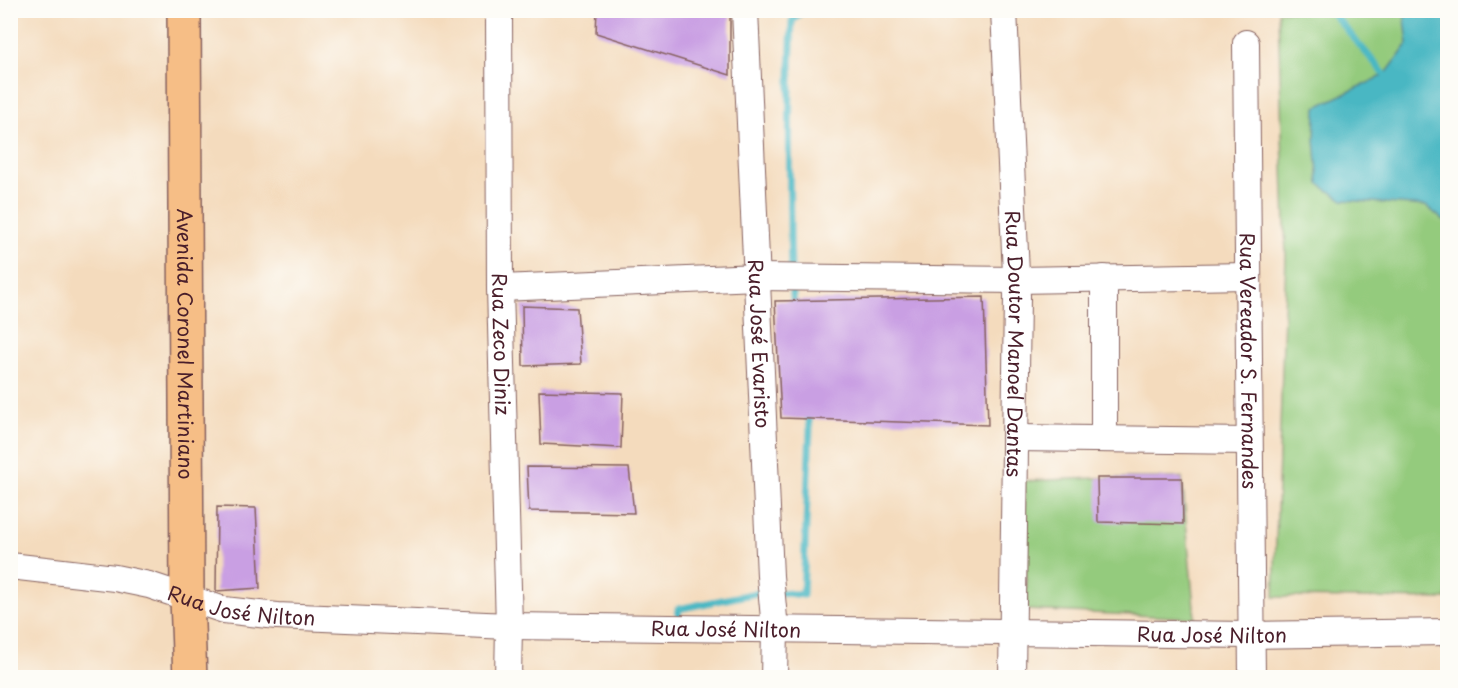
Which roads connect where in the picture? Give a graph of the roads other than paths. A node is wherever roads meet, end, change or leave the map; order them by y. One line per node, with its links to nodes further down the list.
1 (184, 10): 15 (main road, Avenida Coronel Martiniano)
2 (499, 10): 10 (street, Rua Zeco Diniz)
3 (745, 10): 7 (street, Rua José Evaristo)
4 (1004, 10): 9 (street, Rua Doutor Manoel Dantas)
5 (1246, 43): 6 (street, Rua Vereador S. Fernandes)
6 (1248, 276): 8 (street); 13 (street, Rua Vereador S. Fernandes)
7 (767, 277): 9 (street); 10 (street); 17 (street, Rua José Evaristo)
8 (1104, 278): 9 (street); 12 (street)
9 (1017, 280): 11 (street, Rua Doutor Manoel Dantas)
10 (500, 288): 16 (street, Rua Zeco Diniz)
11 (1016, 438): 12 (street); 18 (street, Rua Doutor Manoel Dantas)
12 (1104, 439): 13 (street)
13 (1250, 441): 20 (street, Rua Vereador S. Fernandes)
14 (10, 566): 15 (street, Rua José Nilton)
15 (188, 598): 16 (street, Rua José Nilton); 21 (main road, Avenida Coronel Martiniano)
16 (509, 626): 17 (street, Rua José Nilton); 22 (street, Rua Zeco Diniz)
17 (775, 629): 18 (street, Rua José Nilton); 23 (street, Rua José Evaristo)
18 (1012, 632): 20 (street, Rua José Nilton); 24 (street, Rua Doutor Manoel Dantas)
19 (1448, 632): 20 (street, Rua José Nilton)
20 (1251, 635): 25 (street, Rua Vereador S. Fernandes)
21 (190, 678)
22 (508, 678)
23 (774, 678)
24 (1012, 678)
25 (1252, 678)

